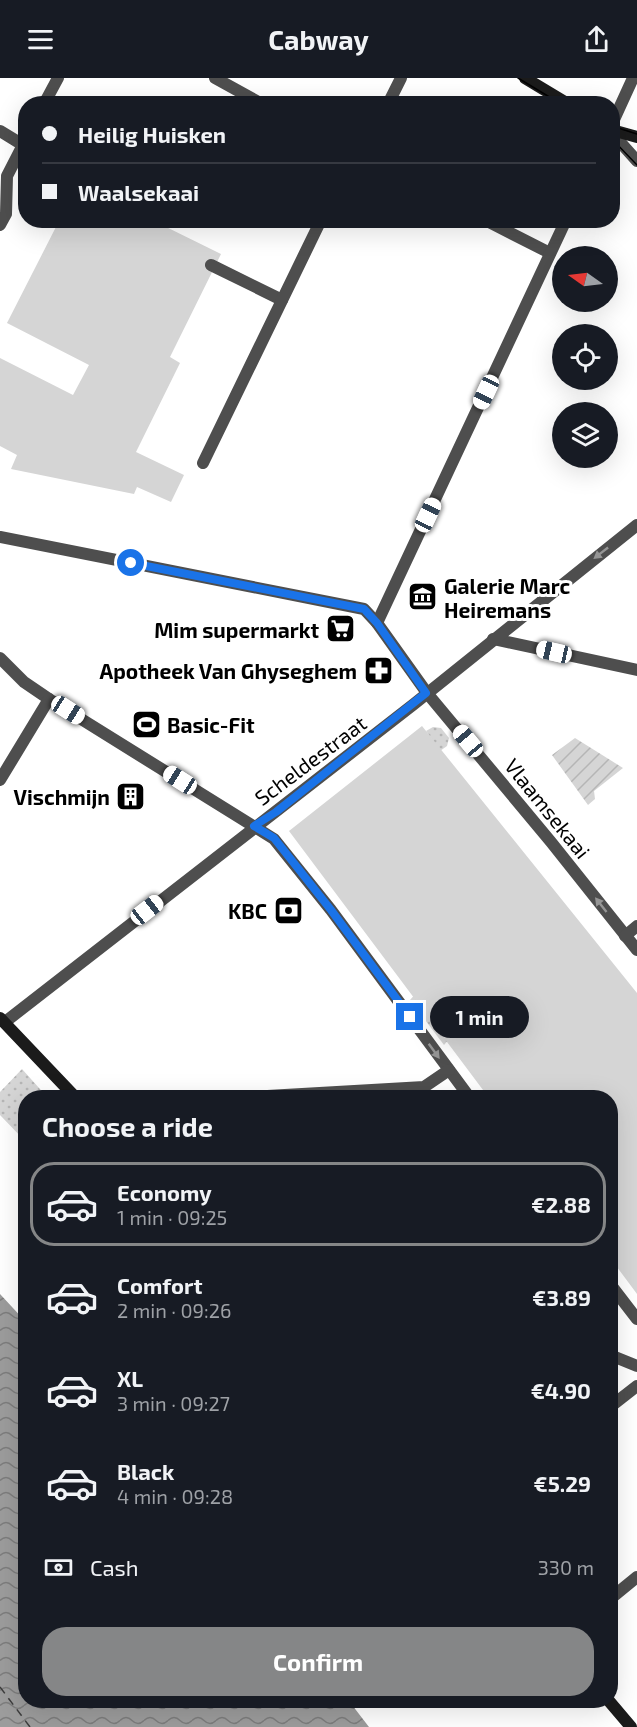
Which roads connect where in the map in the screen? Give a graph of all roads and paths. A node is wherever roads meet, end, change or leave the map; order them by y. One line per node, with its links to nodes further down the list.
1 (58, 78): 6 (street)
2 (215, 78): 7 (street)
3 (401, 78): 8 (street)
4 (525, 78): 9 (street)
5 (633, 78): 10 (street)
6 (48, 96)
7 (248, 96)
8 (392, 96)
9 (555, 96)
10 (620, 106)
11 (0, 131): 14 (street)
12 (620, 134): 13 (street)
13 (637, 137)
14 (18, 139)
15 (620, 141): 17 (street)
16 (18, 154): 18 (street)
17 (637, 161)
18 (0, 225)
19 (317, 228): 24 (street)
20 (500, 228): 22 (street)
21 (562, 228): 22 (street)
22 (550, 254): 28 (street)
23 (211, 265): 24 (street)
24 (282, 300): 25 (street)
25 (203, 463)
26 (637, 525): 29 (street, Scheldestraat, one-way to 29)
27 (0, 537): 28 (street)
28 (377, 623): 32 (street, Vlaamsekaai)
29 (493, 639): 31 (street); 32 (street, Scheldestraat)
30 (0, 658): 33 (street)
31 (637, 670)
32 (426, 693): 35 (street, Scheldestraat); 37 (street, Vlaamsekaai, one-way to 32)
33 (49, 699): 34 (street); 35 (street)
34 (0, 780)
35 (254, 826): 39 (street, Scheldestraat); 40 (street, one-way to 40)
36 (637, 926): 37 (street)
37 (625, 936): 38 (street, Vlaamsekaai)
38 (637, 951)
39 (2, 1020): 41 (street)
40 (449, 1070): 42 (street); 43 (street)
41 (68, 1090)
42 (360, 1090)
43 (464, 1090)
44 (618, 1294): 45 (street)
45 (637, 1319)
46 (618, 1358): 47 (street)
47 (637, 1366)
48 (637, 1386): 49 (street)
49 (618, 1401)
50 (637, 1577): 51 (street)
51 (618, 1592)
52 (615, 1708): 53 (street)
53 (631, 1727)

